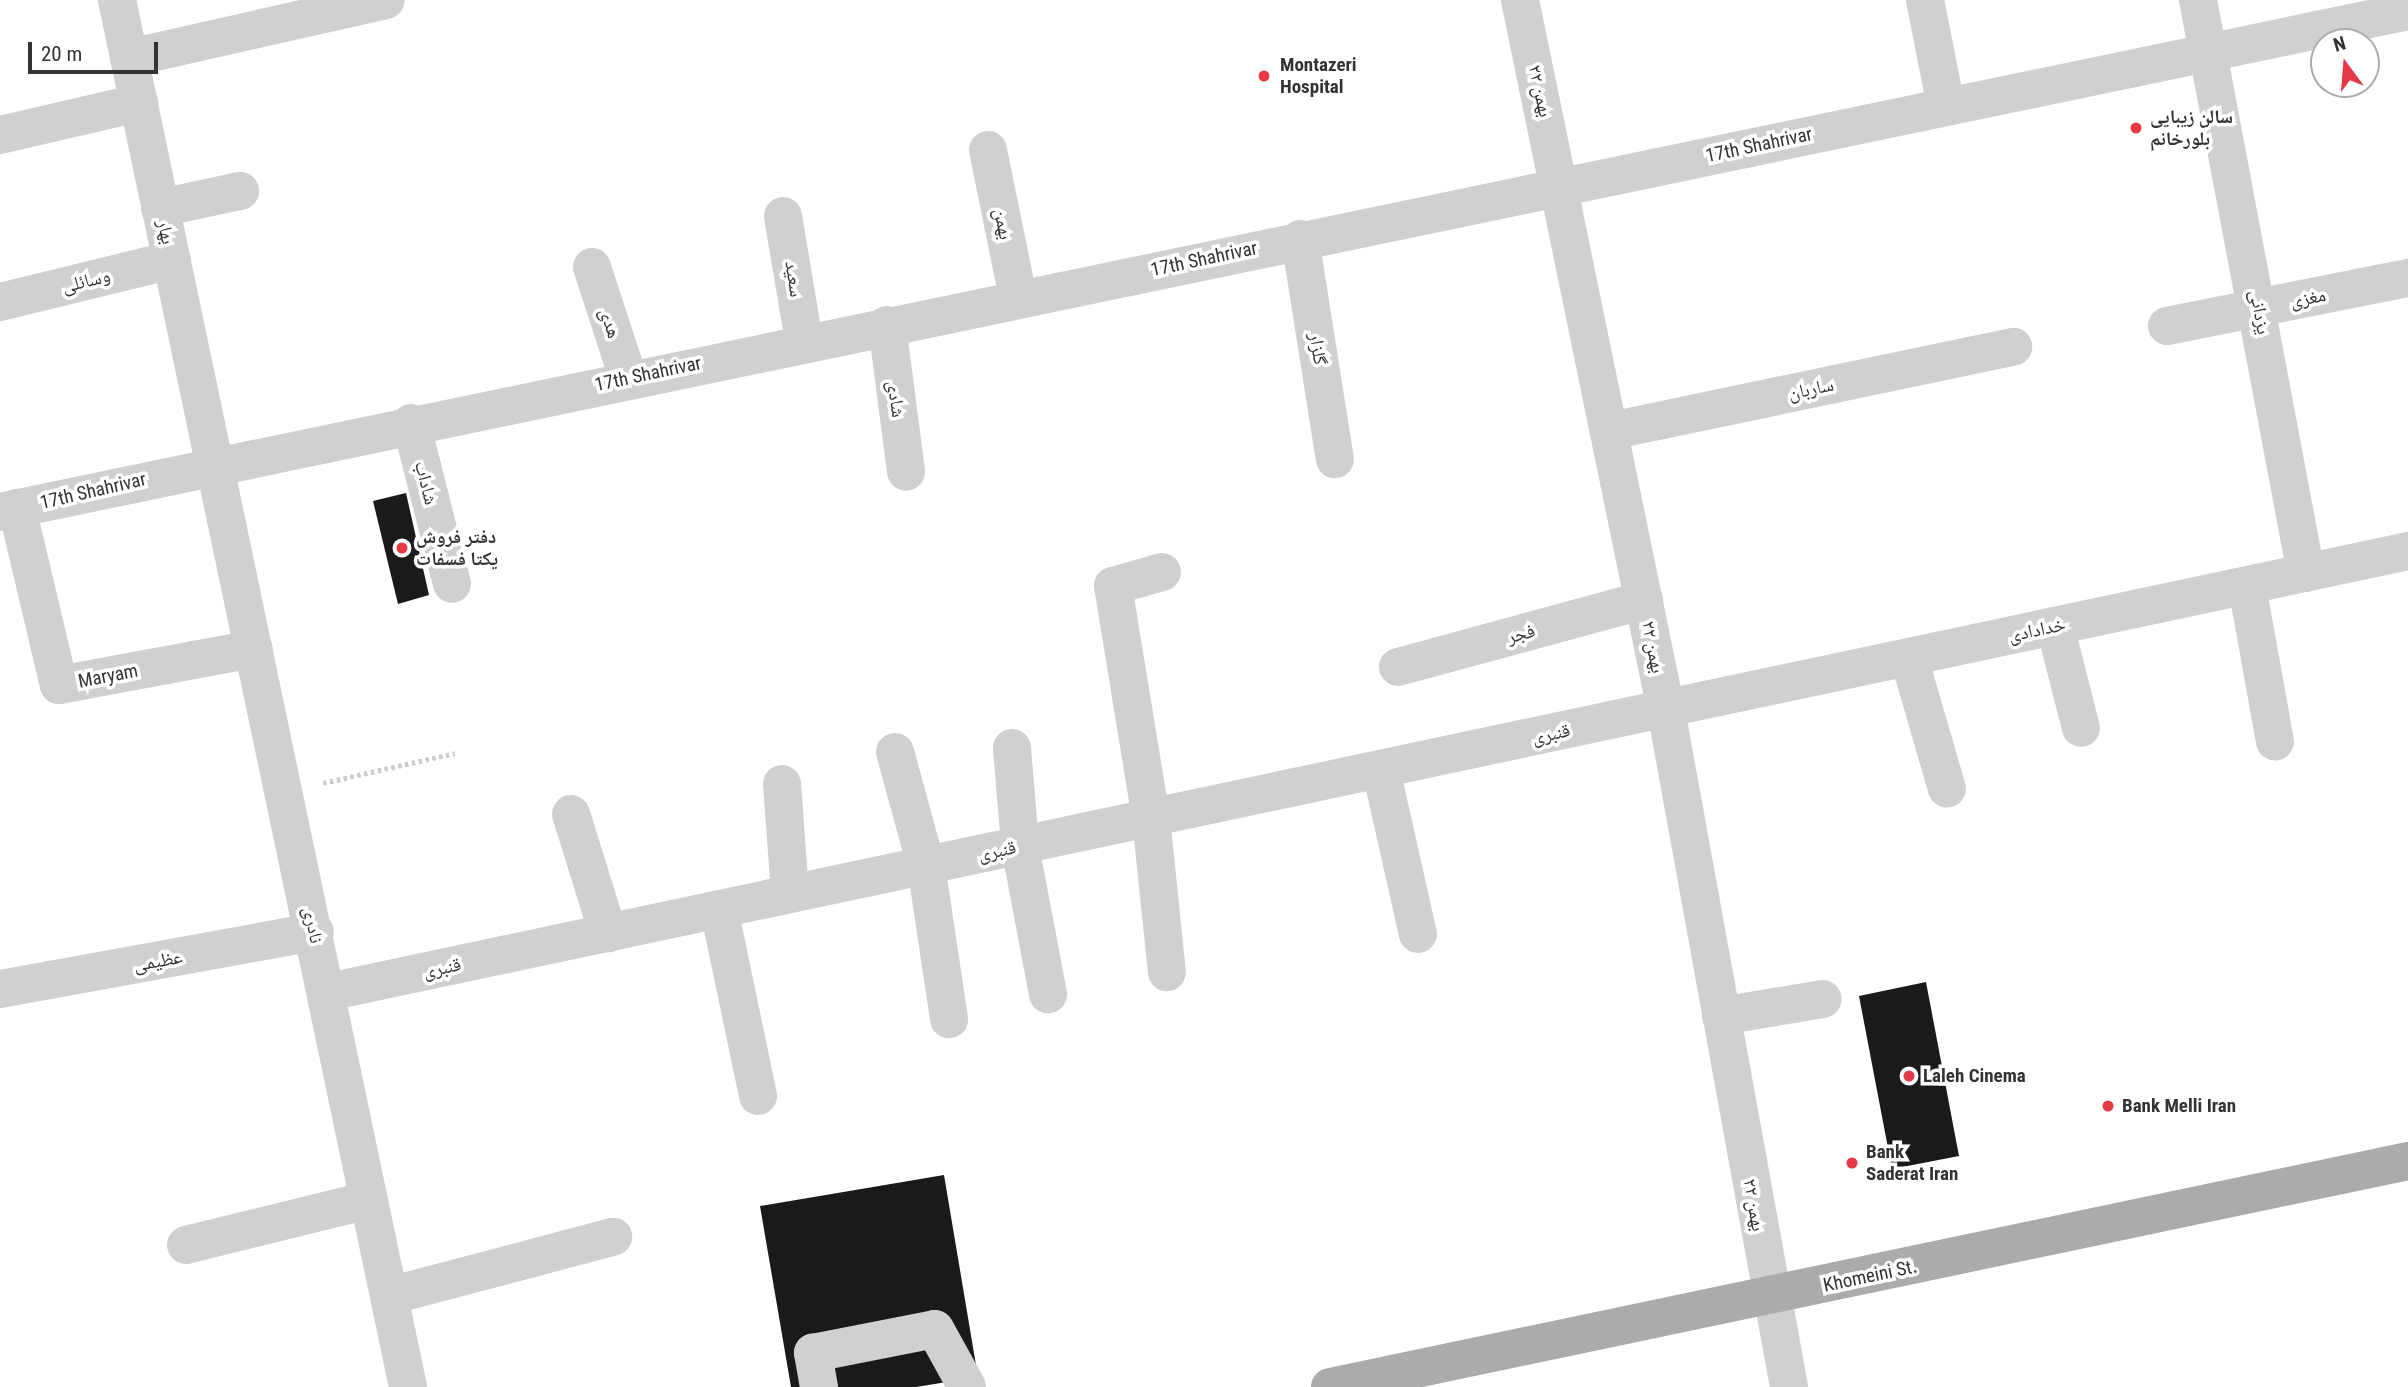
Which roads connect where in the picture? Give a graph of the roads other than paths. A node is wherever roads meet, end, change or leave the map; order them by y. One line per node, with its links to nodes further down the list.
1 (117, 0): 8 (street, بهار)
2 (386, 0): 8 (street)
3 (1520, 0): 13 (street, ۲۲ بهمن)
4 (1925, 0): 10 (street)
5 (2199, 0): 7 (street, یزدانی)
6 (2408, 11): 7 (street, 17th Shahrivar)
7 (2210, 52): 10 (street, 17th Shahrivar); 23 (street, یزدانی)
8 (129, 58): 9 (street, بهار)
9 (139, 103): 11 (street); 15 (street, بهار)
10 (1946, 106): 13 (street, 17th Shahrivar)
11 (0, 135)
12 (988, 150): 21 (street, بهمن)
13 (1561, 186): 17 (street, 17th Shahrivar); 30 (street, ۲۲ بهمن)
14 (240, 191): 15 (street)
15 (160, 208): 18 (street, بهار)
16 (783, 216): 26 (street, سعید)
17 (1300, 239): 21 (street, 17th Shahrivar); 31 (street, گلزار)
18 (172, 260): 22 (street, وسائلی); 32 (street, بهار)
19 (592, 267): 28 (street, هدی)
20 (2408, 278): 23 (street, مغزی)
21 (1018, 298): 24 (street, 17th Shahrivar)
22 (0, 302)
23 (2259, 307): 25 (street, مغزی); 37 (street, یزدانی)
24 (887, 325): 26 (street, 17th Shahrivar); 33 (street, شادی)
25 (2167, 326)
26 (804, 342): 28 (street, 17th Shahrivar)
27 (2013, 347): 30 (street, ساربان)
28 (628, 378): 29 (street, 17th Shahrivar)
29 (411, 423): 32 (street, 17th Shahrivar); 38 (street, شاداب)
30 (1610, 431): 40 (street, ۲۲ بهمن)
31 (1335, 459)
32 (215, 464): 34 (street, 17th Shahrivar); 42 (street, نادری)
33 (906, 472)
34 (8, 510): 42 (street, Maryam)
35 (2408, 551): 37 (street, خدادادی)
36 (1162, 572): 54 (street)
37 (2306, 573): 39 (street, خدادادی)
38 (452, 584)
39 (2246, 586): 41 (street, خدادادی); 47 (street)
40 (1644, 600): 44 (street, فجر); 45 (street, ۲۲ بهمن)
41 (2055, 626): 43 (street, خدادادی); 46 (street)
42 (254, 649): 59 (street, نادری)
43 (1909, 658): 45 (street, خدادادی); 52 (street)
44 (1398, 667)
45 (1666, 710): 50 (street, قنبری); 67 (street, ۲۲ بهمن)
46 (2081, 728)
47 (2274, 741)
48 (1012, 748): 55 (street)
49 (895, 752): 56 (street)
50 (1381, 769): 54 (street, قنبری); 61 (street)
51 (782, 784): 57 (street)
52 (1947, 789)
53 (571, 814): 60 (street)
54 (1151, 818): 55 (street, قنبری); 62 (street)
55 (1020, 846): 56 (street, قنبری); 65 (street)
56 (926, 865): 57 (street, قنبری); 68 (street)
57 (790, 894): 58 (street, قنبری)
58 (719, 909): 60 (street, قنبری); 69 (street)
59 (315, 932): 63 (street, عظیمی); 64 (street, نادری)
60 (608, 933): 64 (street, قنبری)
61 (1418, 934)
62 (1167, 972)
63 (0, 989)
64 (328, 992): 71 (street, نادری)
65 (1048, 995)
66 (1824, 999): 67 (street)
67 (1721, 1016): 75 (street, ۲۲ بهمن)
68 (949, 1019)
69 (758, 1096)
70 (2408, 1161): 75 (main road, Khomeini St.)
71 (369, 1199): 73 (street); 74 (street, نادری)
72 (613, 1237): 74 (street)
73 (186, 1245)
74 (389, 1296): 76 (street, نادری)
75 (1771, 1297): 79 (main road, Khomeini St.); 80 (street, ۲۲ بهمن)
76 (408, 1387)
77 (819, 1387): 78 (street)
78 (967, 1387)
79 (1330, 1387)
80 (1789, 1387)

